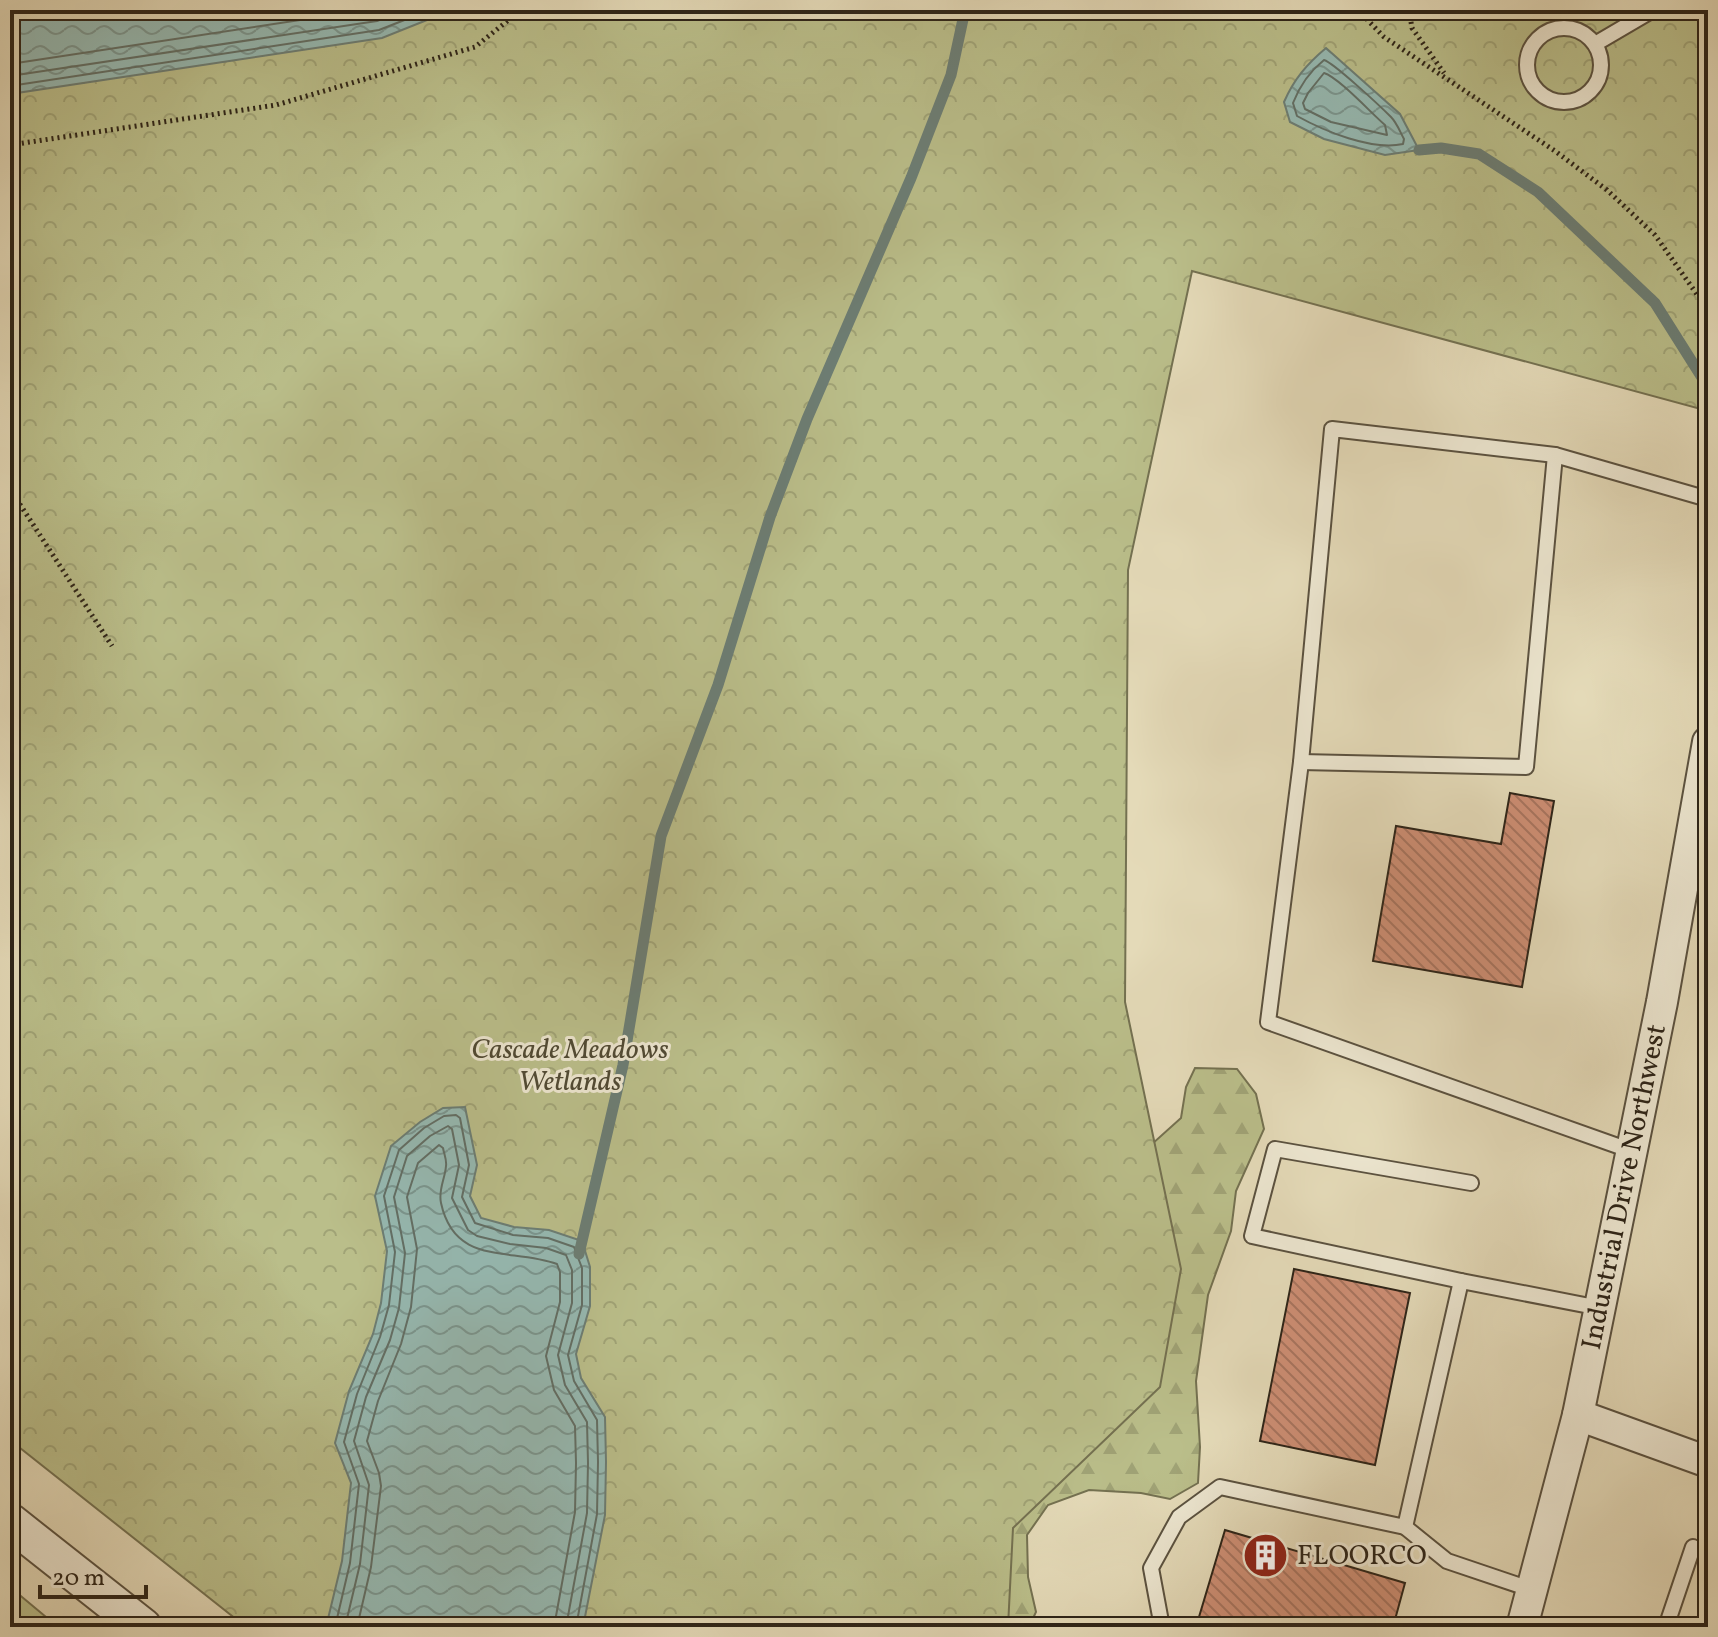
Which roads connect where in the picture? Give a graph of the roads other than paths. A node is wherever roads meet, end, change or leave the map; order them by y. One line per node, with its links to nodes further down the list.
1 (1653, 10): 2 (lane)
2 (1595, 44): 2 (lane)
3 (1555, 455): 4 (lane); 6 (lane); 6 (lane)
4 (1708, 499)
5 (1708, 742): 7 (street, Industrial Drive Northwest)
6 (1301, 762): 7 (lane)
7 (1632, 1151): 10 (street, Industrial Drive Northwest)
8 (1471, 1183): 9 (lane)
9 (1461, 1281): 10 (lane); 14 (lane)
10 (1600, 1308): 11 (street, Industrial Drive Northwest)
11 (1578, 1415): 12 (street); 16 (street, Industrial Drive Northwest)
12 (1708, 1462)
13 (10, 1522): 18 (street)
14 (1405, 1527): 16 (lane); 19 (lane)
15 (1693, 1547): 20 (lane)
16 (1533, 1590): 17 (street, Industrial Drive Northwest)
17 (1529, 1625)
18 (143, 1627)
19 (1162, 1627)
20 (1666, 1627)

